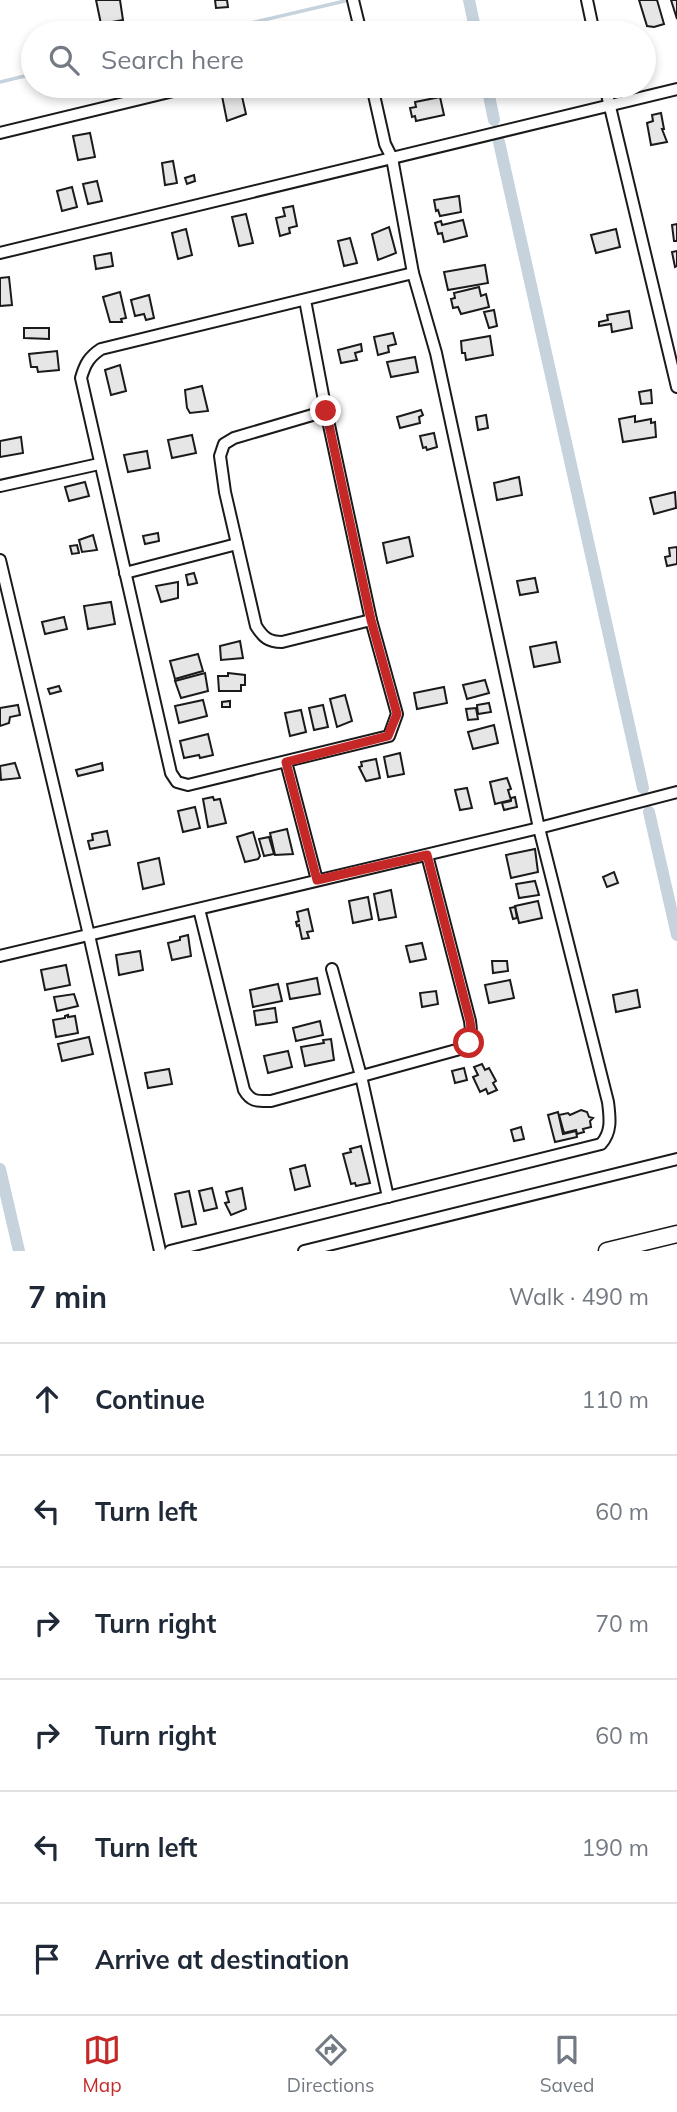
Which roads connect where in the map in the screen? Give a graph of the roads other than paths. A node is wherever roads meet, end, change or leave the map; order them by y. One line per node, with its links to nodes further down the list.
1 (353, 0): 3 (street)
2 (587, 0): 4 (street)
3 (358, 21)
4 (591, 21)
5 (677, 89): 6 (street)
6 (656, 94)
7 (144, 98): 12 (street)
8 (375, 98): 13 (street)
9 (608, 98): 11 (street)
10 (639, 98): 11 (street)
11 (609, 105): 13 (street); 17 (street)
12 (0, 133)
13 (391, 158): 14 (street); 15 (street)
14 (0, 253)
15 (413, 273): 16 (street); 27 (street)
16 (305, 300): 18 (street); 19 (street)
17 (677, 387)
18 (326, 411): 21 (street); 24 (street)
19 (99, 464): 20 (street); 23 (street)
20 (0, 486)
21 (237, 544): 23 (street); 24 (street)
22 (0, 560): 31 (street)
23 (125, 573): 25 (street)
24 (371, 620): 25 (street)
25 (286, 762): 29 (street)
26 (677, 792): 27 (street)
27 (539, 828): 28 (street); 36 (street)
28 (427, 855): 29 (street); 34 (street)
29 (317, 880): 30 (street)
30 (199, 909): 31 (street); 34 (street)
31 (89, 935): 32 (street); 38 (street)
32 (0, 956)
33 (332, 969): 34 (street)
34 (361, 1076): 36 (street)
35 (677, 1158): 40 (street)
36 (388, 1197): 39 (street)
37 (677, 1234): 41 (main road)
38 (160, 1251)
39 (170, 1251)
40 (304, 1251)
41 (607, 1251)

